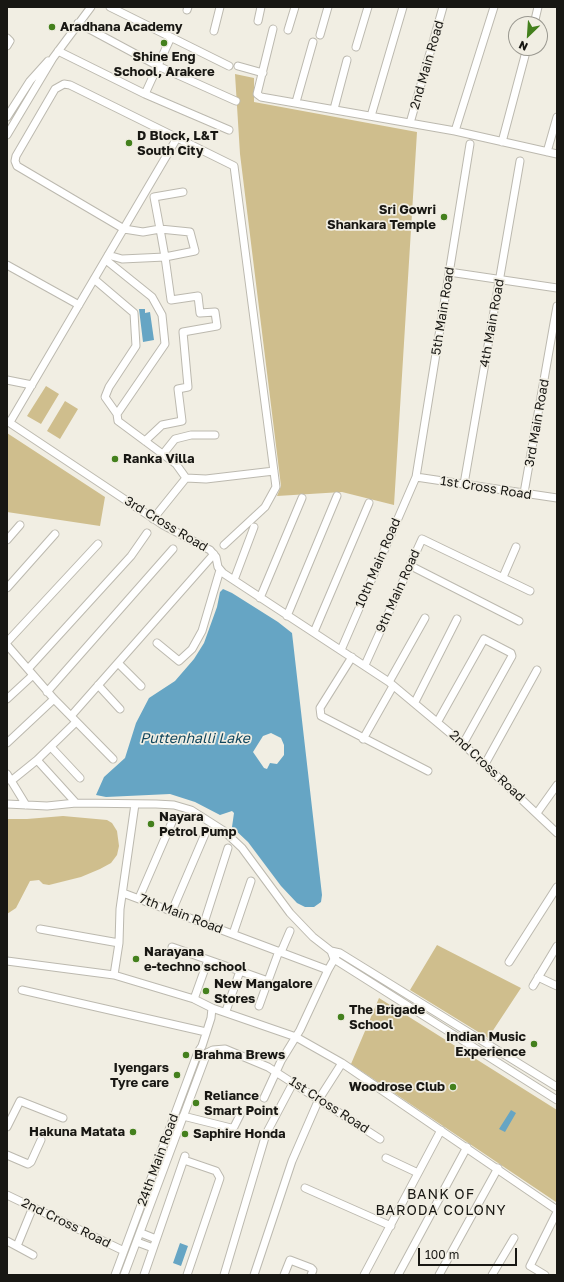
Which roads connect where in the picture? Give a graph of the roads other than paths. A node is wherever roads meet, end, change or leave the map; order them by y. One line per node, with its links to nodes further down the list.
1 (91, 7): 12 (street)
2 (110, 7): 17 (street)
3 (220, 7): 15 (street)
4 (262, 7): 11 (street)
5 (294, 7): 14 (street)
6 (328, 7): 16 (street)
7 (368, 7): 21 (street)
8 (403, 7): 33 (street)
9 (443, 7): 36 (street, 2nd Main Road)
10 (494, 7): 38 (street)
11 (258, 21)
12 (78, 23): 22 (street); 25 (street)
13 (273, 29): 28 (street)
14 (288, 30)
15 (214, 31)
16 (320, 35)
17 (171, 37): 25 (street); 26 (street)
18 (7, 38): 20 (street)
19 (313, 42): 31 (street)
20 (7, 46)
21 (356, 47)
22 (55, 55): 29 (street); 34 (street); 39 (street)
23 (525, 56): 41 (street)
24 (347, 60): 32 (street)
25 (158, 66): 29 (street); 30 (street)
26 (229, 66)
27 (238, 66): 28 (street)
28 (263, 73): 31 (street)
29 (145, 94): 37 (street)
30 (236, 101)
31 (296, 102): 32 (street)
32 (334, 109): 33 (street)
33 (371, 116): 36 (street)
34 (7, 117)
35 (557, 117): 43 (street)
36 (410, 123): 38 (street)
37 (229, 130)
38 (456, 131): 41 (street)
39 (7, 135)
40 (177, 138): 47 (street); 47 (street); 65 (street)
41 (502, 142): 43 (street)
42 (470, 144): 52 (street, 5th Main Road)
43 (547, 152): 44 (street)
44 (557, 154)
45 (520, 161): 54 (street, 4th Main Road)
46 (183, 192): 48 (street)
47 (124, 229): 48 (street); 50 (street)
48 (160, 229): 49 (street); 49 (street)
49 (164, 257): 50 (street); 63 (street)
50 (107, 258): 53 (street); 60 (street)
51 (7, 264): 56 (street)
52 (448, 272): 54 (street); 66 (street, 5th Main Road)
53 (94, 279): 56 (street); 60 (street)
54 (499, 280): 55 (street); 68 (street, 4th Main Road)
55 (557, 288)
56 (79, 305): 59 (street)
57 (557, 306): 69 (street, 3rd Main Road)
58 (7, 380): 59 (street)
59 (32, 385): 61 (street)
60 (117, 414): 63 (street)
61 (8, 422): 74 (street, 3rd Cross Road)
62 (216, 435): 64 (street)
63 (145, 441): 64 (street)
64 (163, 454): 67 (street)
65 (274, 472): 67 (street); 81 (street)
66 (416, 477): 68 (street, 1st Cross Road); 99 (street, 10th Main Road)
67 (186, 478): 74 (street)
68 (464, 484): 69 (street, 1st Cross Road)
69 (524, 494): 72 (street, 1st Cross Road)
70 (337, 496): 92 (street)
71 (302, 498): 91 (street)
72 (557, 498)
73 (369, 503): 96 (street)
74 (153, 519): 84 (street, 3rd Cross Road)
75 (20, 525): 79 (street)
76 (254, 527): 88 (street)
77 (147, 533): 103 (street)
78 (55, 534): 89 (street)
79 (7, 540)
80 (98, 544): 98 (street)
81 (224, 545)
82 (516, 547): 87 (street)
83 (173, 550): 109 (street)
84 (214, 554): 86 (street, 3rd Cross Road); 101 (street)
85 (411, 566): 87 (street, 9th Main Road); 95 (street); 102 (street, 9th Main Road)
86 (220, 570): 88 (street); 97 (street)
87 (503, 577): 90 (street, 9th Main Road)
88 (234, 580): 91 (street)
89 (7, 588)
90 (530, 591)
91 (260, 598): 92 (street)
92 (287, 616): 96 (street)
93 (425, 618): 106 (street)
94 (457, 619): 112 (street)
95 (519, 621)
96 (314, 632): 99 (street)
97 (157, 643)
98 (7, 644): 103 (street)
99 (341, 650): 100 (street)
100 (352, 657): 102 (street); 116 (street)
101 (118, 663): 107 (street); 108 (street)
102 (364, 665): 106 (street)
103 (28, 669): 105 (street)
104 (537, 670): 122 (street)
105 (33, 675): 109 (street); 110 (street)
106 (391, 684): 112 (street); 116 (street)
107 (98, 685): 113 (street); 114 (street)
108 (141, 686)
109 (47, 692): 111 (street)
110 (7, 699)
111 (54, 700): 114 (street); 117 (street)
112 (415, 702): 115 (street, 2nd Cross Road)
113 (120, 709)
114 (74, 719): 119 (street); 120 (street)
115 (438, 721): 118 (street, 2nd Cross Road); 118 (street)
116 (363, 739): 123 (street)
117 (7, 743)
118 (463, 744): 122 (street, 2nd Cross Road)
119 (51, 747): 121 (street); 125 (street)
120 (113, 759)
121 (37, 760): 126 (street); 128 (street)
122 (485, 764): 132 (street, 2nd Cross Road)
123 (428, 771)
124 (7, 774): 126 (street)
125 (80, 778)
126 (11, 781): 130 (street)
127 (557, 785): 132 (street)
128 (76, 803): 130 (street); 131 (street)
129 (7, 804): 130 (street)
130 (26, 804)
131 (135, 804): 139 (street); 150 (street)
132 (537, 813): 134 (street, 2nd Cross Road)
133 (172, 822): 140 (street)
134 (557, 833)
135 (205, 834): 141 (street)
136 (228, 848): 142 (street)
137 (251, 881): 145 (street)
138 (557, 887): 154 (street)
139 (123, 893): 140 (street, 7th Main Road); 146 (street)
140 (139, 898): 141 (street, 7th Main Road)
141 (172, 911): 142 (street, 7th Main Road)
142 (204, 923): 145 (street, 7th Main Road)
143 (40, 929): 146 (street)
144 (290, 931): 149 (street)
145 (233, 934): 149 (street, 7th Main Road)
146 (119, 943): 157 (street)
147 (557, 946): 158 (street)
148 (172, 947): 152 (street)
149 (280, 952): 155 (street, 7th Main Road); 159 (street)
150 (335, 952): 151 (street); 173 (street)
151 (334, 959): 155 (street); 176 (street)
152 (208, 960): 156 (street); 163 (street)
153 (7, 961): 157 (street)
154 (509, 962)
155 (328, 970): 168 (street)
156 (240, 971): 159 (street); 166 (street)
157 (114, 975): 163 (street)
158 (538, 977): 160 (street); 161 (street)
159 (268, 981): 164 (street)
160 (533, 986)
161 (557, 986)
162 (22, 990): 167 (street)
163 (194, 999): 165 (street)
164 (259, 1006)
165 (212, 1008): 166 (street); 167 (street, 24th Main Road)
166 (226, 1012): 168 (street)
167 (206, 1032): 169 (street, 24th Main Road)
168 (296, 1037): 170 (street); 171 (street)
169 (202, 1051): 171 (street); 178 (street, 24th Main Road); 203 (street, 24th Main Road)
170 (342, 1063): 175 (street); 181 (street)
171 (276, 1072): 172 (street, 1st Cross Road); 174 (street)
172 (293, 1083): 175 (street, 1st Cross Road); 209 (street)
173 (557, 1087)
174 (264, 1098)
175 (319, 1099): 182 (street, 1st Cross Road); 210 (street)
176 (557, 1100)
177 (240, 1115): 178 (street)
178 (183, 1116): 196 (street, 24th Main Road)
179 (63, 1118): 180 (street)
180 (7, 1127)
181 (441, 1130): 184 (street); 190 (street)
182 (380, 1139)
183 (41, 1140): 185 (street)
184 (467, 1147): 189 (street); 214 (street)
185 (7, 1155)
186 (386, 1158): 190 (street)
187 (184, 1160): 188 (street); 198 (street); 208 (street)
188 (202, 1162)
189 (498, 1168): 194 (street); 215 (street)
190 (418, 1173): 195 (street)
191 (305, 1188): 195 (street)
192 (7, 1195): 193 (street, 2nd Cross Road)
193 (33, 1207): 201 (street); 203 (street, 2nd Cross Road)
194 (557, 1211): 217 (street)
195 (391, 1226): 213 (street)
196 (140, 1233): 198 (street); 200 (street, 24th Main Road)
197 (514, 1238): 216 (street)
198 (156, 1239): 202 (street)
199 (7, 1241): 201 (street)
200 (137, 1242): 202 (street); 206 (street, 24th Main Road)
201 (17, 1246): 204 (street)
202 (153, 1248): 207 (street)
203 (124, 1251): 205 (street, 24th Main Road)
204 (33, 1255)
205 (115, 1275)
206 (124, 1275)
207 (144, 1275)
208 (187, 1275)
209 (224, 1275)
210 (254, 1275)
211 (284, 1275): 212 (street)
212 (311, 1275)
213 (364, 1275)
214 (398, 1275)
215 (439, 1275)
216 (492, 1275)
217 (545, 1275)

